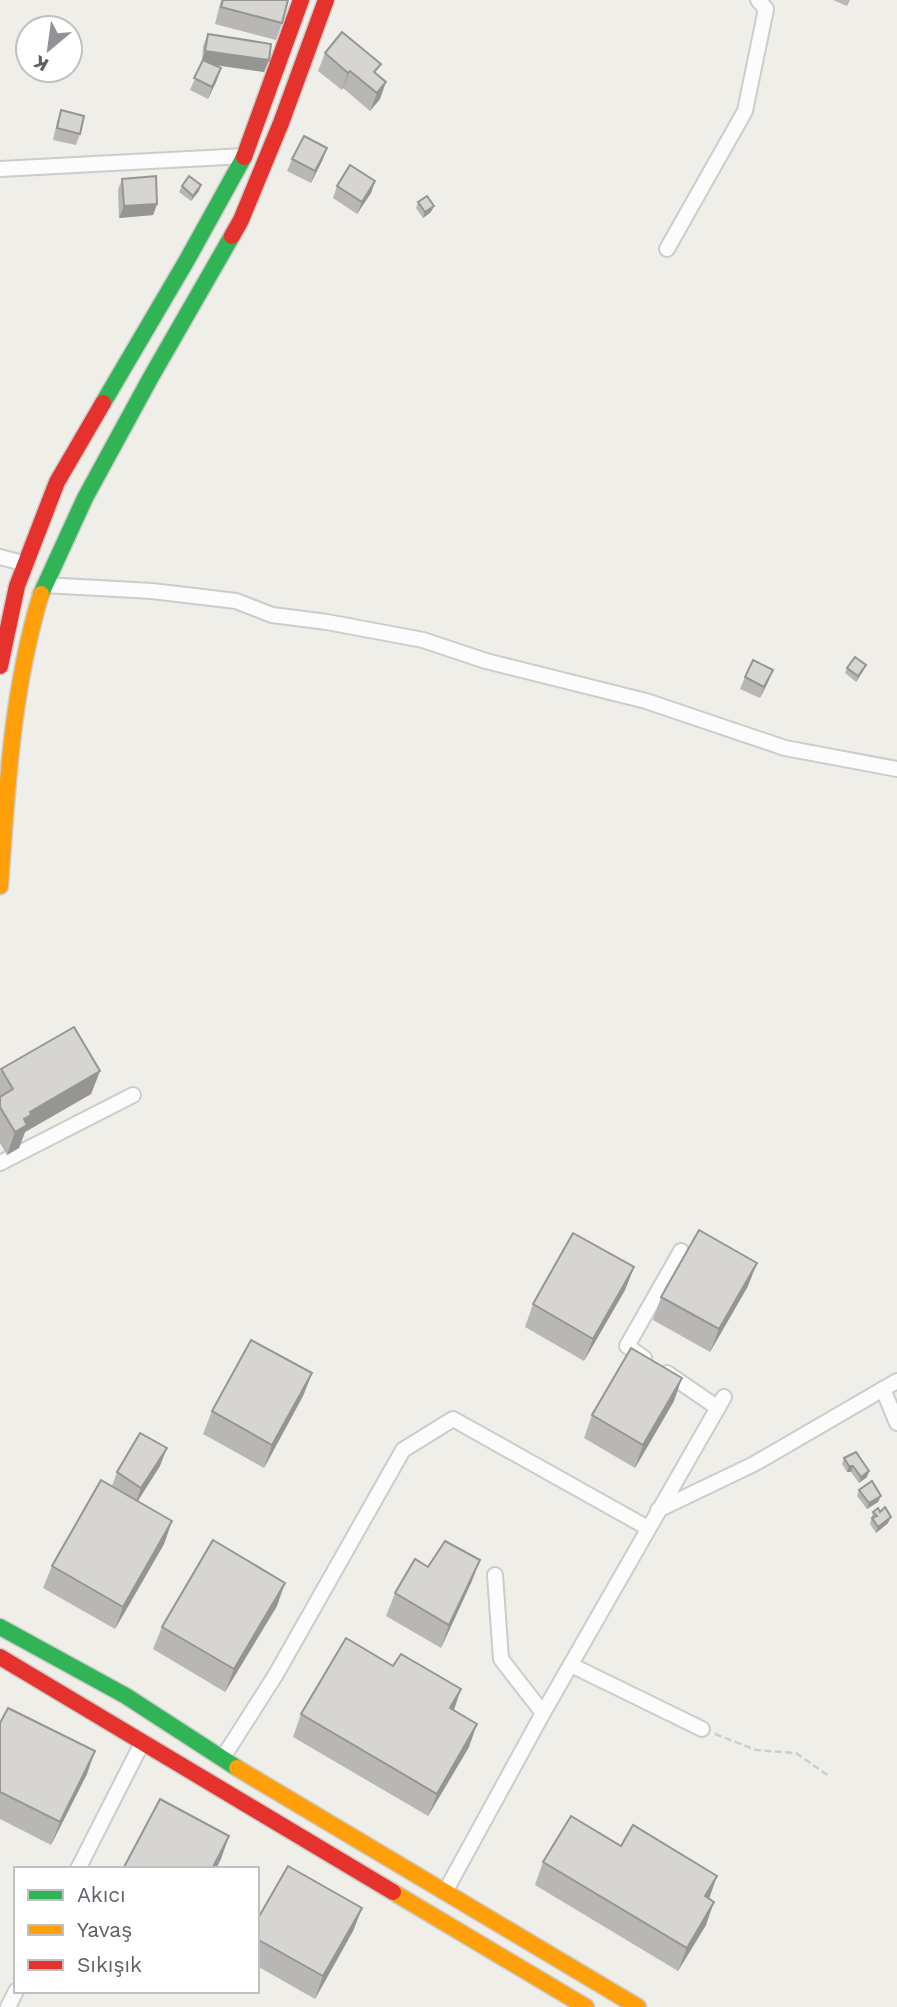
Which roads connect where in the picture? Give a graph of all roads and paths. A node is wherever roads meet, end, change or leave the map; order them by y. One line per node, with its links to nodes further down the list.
1 (301, 0): 4 (main road)
2 (326, 0): 6 (main road)
3 (758, 0): 7 (street)
4 (245, 156): 5 (street); 6 (main road); 8 (main road)
5 (0, 169)
6 (261, 170): 8 (main road)
7 (667, 249)
8 (71, 490): 10 (main road); 11 (main road)
9 (0, 557): 10 (street)
10 (26, 564): 12 (main road)
11 (44, 585): 13 (street); 14 (main road)
12 (0, 666)
13 (897, 769)
14 (0, 886)
15 (132, 1095): 16 (street)
16 (0, 1163)
17 (681, 1251): 21 (street)
18 (897, 1381): 19 (street)
19 (883, 1389): 20 (street); 21 (street)
20 (897, 1423)
21 (658, 1510): 22 (street)
22 (648, 1528): 26 (street); 30 (street)
23 (495, 1575): 27 (street)
24 (0, 1627): 30 (main road)
25 (0, 1657): 29 (main road)
26 (571, 1665): 27 (street); 28 (street)
27 (543, 1713): 33 (street)
28 (702, 1729): 31 (path)
29 (142, 1743): 32 (street); 34 (main road)
30 (222, 1759): 33 (main road)
31 (829, 1776)
32 (79, 1867)
33 (445, 1892): 35 (main road)
34 (586, 2007)
35 (638, 2007)

